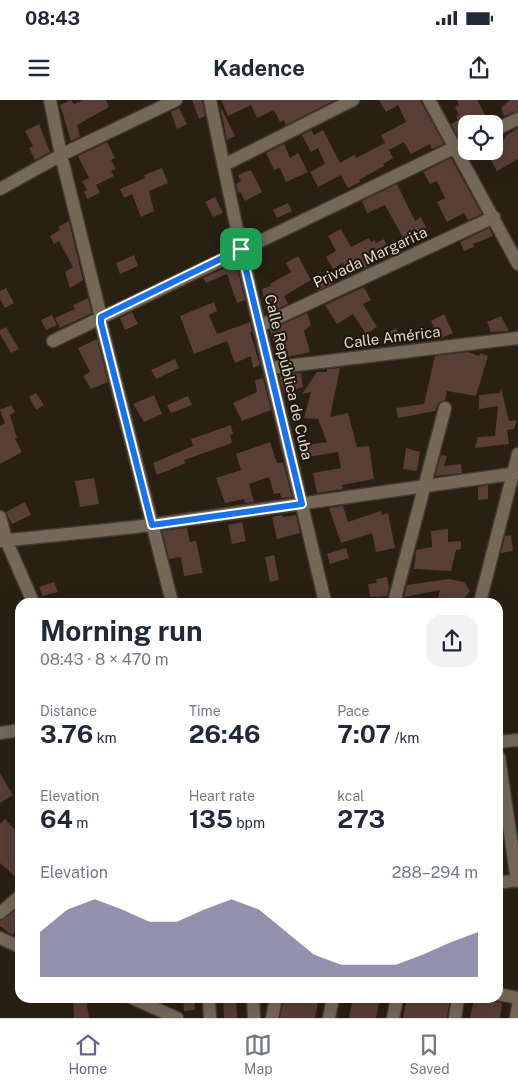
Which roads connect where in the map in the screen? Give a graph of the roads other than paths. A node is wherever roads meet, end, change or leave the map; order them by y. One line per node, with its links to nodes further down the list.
1 (50, 100): 10 (street)
2 (176, 100): 10 (street)
3 (210, 100): 12 (street, Calle República de Cuba)
4 (353, 100): 12 (street)
5 (429, 100): 8 (street)
6 (518, 119): 7 (street)
7 (503, 126)
8 (458, 141)
9 (458, 146): 15 (street)
10 (61, 155): 13 (street); 17 (street)
11 (468, 160): 14 (street)
12 (224, 165): 15 (street, Calle República de Cuba)
13 (0, 189)
14 (494, 217): 16 (street); 18 (street, Privada Margarita)
15 (241, 249): 17 (street); 18 (street, Calle República de Cuba)
16 (518, 264)
17 (101, 317): 20 (street); 28 (street)
18 (260, 326): 21 (street, Calle República de Cuba)
19 (518, 338): 21 (street, Calle América)
20 (53, 341)
21 (271, 368): 26 (street, Calle República de Cuba)
22 (446, 408): 25 (street)
23 (518, 454): 24 (street)
24 (515, 473): 25 (street); 34 (street)
25 (424, 486): 26 (street); 33 (street)
26 (302, 504): 28 (street); 32 (street, Calle República de Cuba)
27 (0, 517): 29 (street)
28 (152, 525): 29 (street); 31 (street)
29 (3, 540): 30 (street)
30 (31, 598)
31 (171, 598)
32 (323, 598)
33 (395, 598)
34 (481, 598)
35 (15, 731): 36 (street)
36 (0, 733)
37 (518, 740): 38 (street)
38 (503, 742)
39 (503, 785): 40 (street)
40 (517, 881): 41 (street)
41 (503, 882)
42 (15, 900): 43 (street)
43 (0, 913)
44 (0, 938): 45 (street)
45 (15, 945)
46 (503, 995): 47 (street)
47 (518, 998)
48 (144, 1003): 56 (street)
49 (209, 1003): 57 (street)
50 (253, 1003): 58 (street)
51 (275, 1003): 59 (street)
52 (331, 1003): 60 (street)
53 (396, 1003): 61 (street)
54 (457, 1003): 62 (street)
55 (518, 1006): 63 (street)
56 (178, 1018)
57 (210, 1018)
58 (254, 1018)
59 (272, 1018)
60 (329, 1018)
61 (393, 1018)
62 (454, 1018)
63 (516, 1018)

